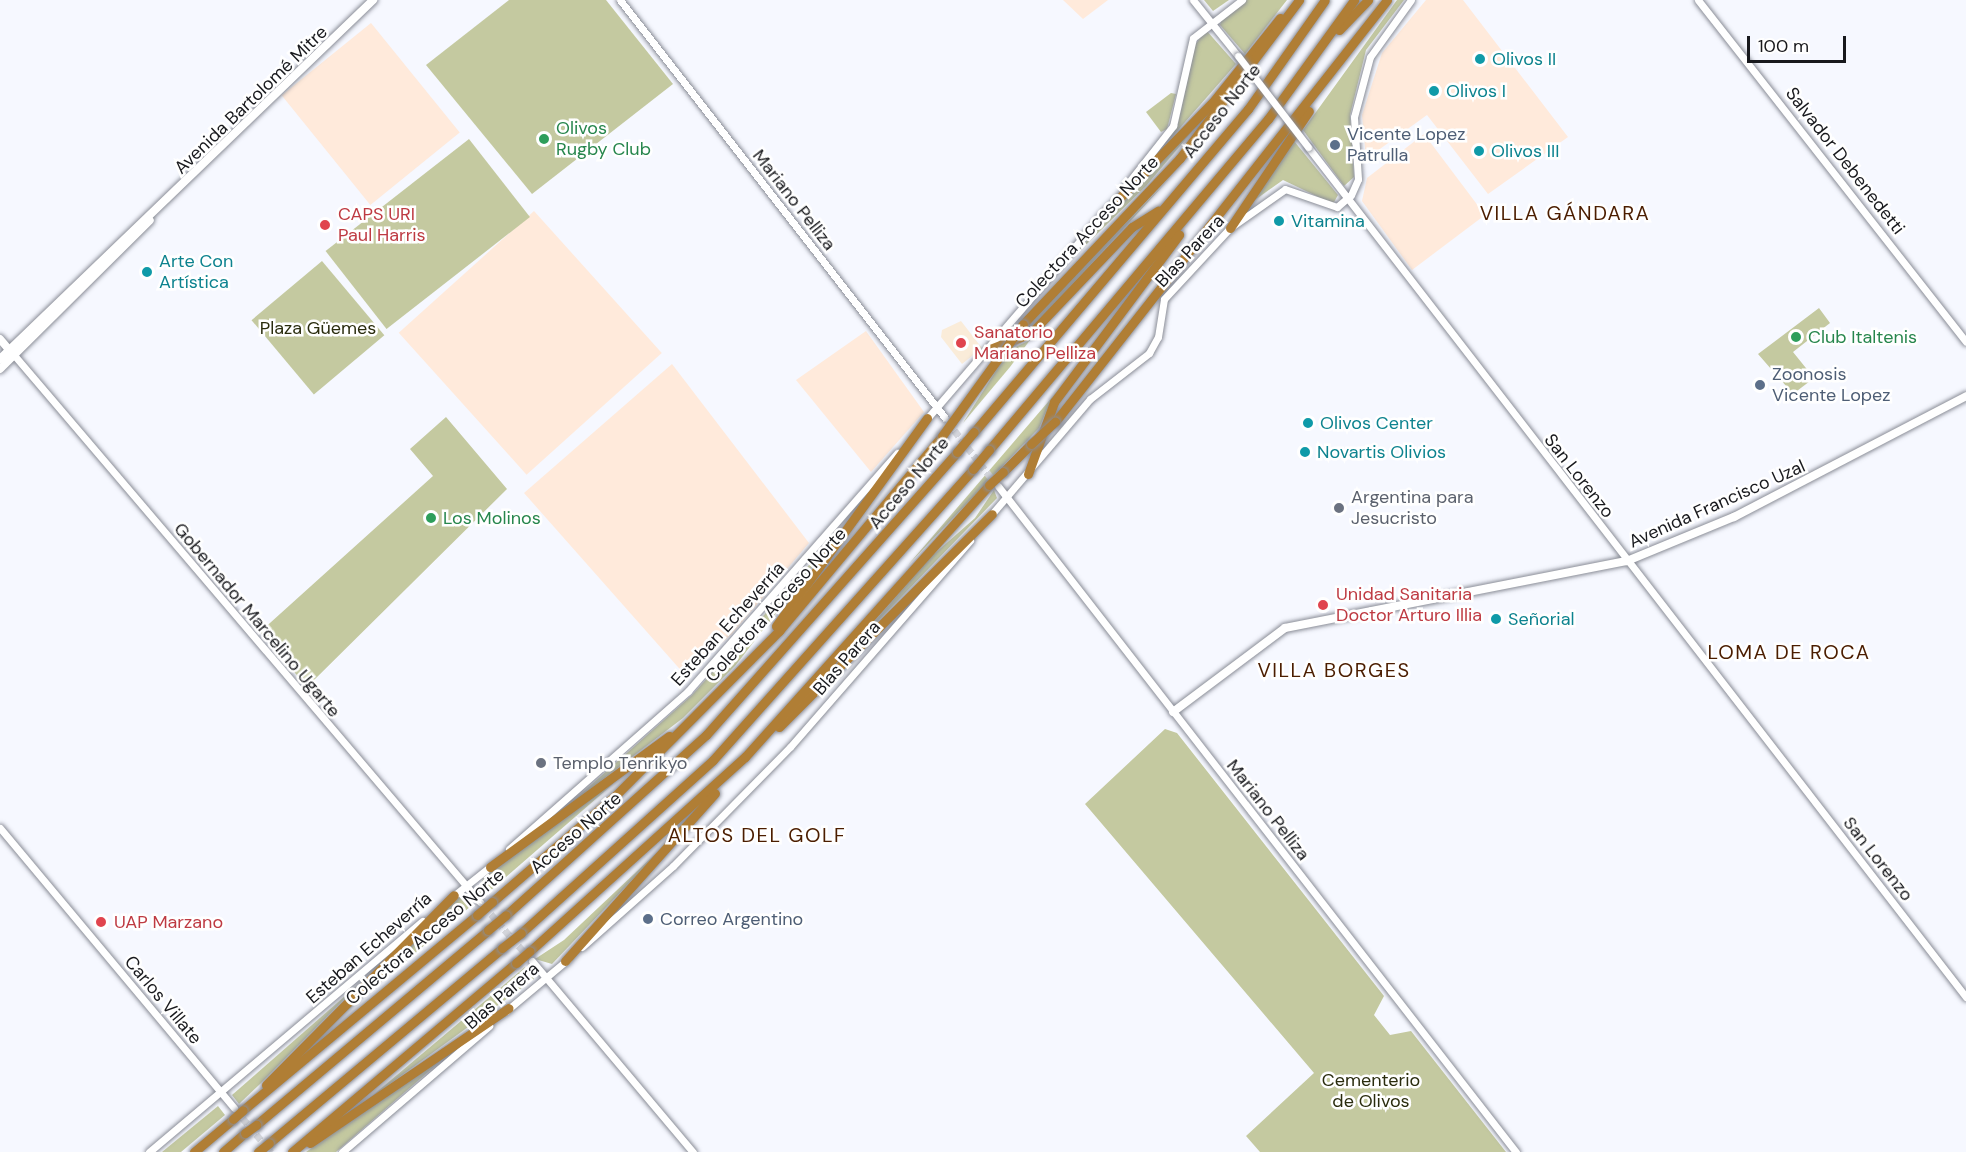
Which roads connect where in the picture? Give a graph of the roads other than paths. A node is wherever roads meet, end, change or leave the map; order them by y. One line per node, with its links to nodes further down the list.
1 (373, 0): 23 (main road, Avenida Bartolomé Mitre)
2 (620, 0): 27 (street, Mariano Pelliza)
3 (1193, 0): 12 (street, San Lorenzo)
4 (1242, 0): 12 (street, Esteban Echeverría)
5 (1297, 0): 18 (highway); 35 (highway, Colectora Acceso Norte, bridge)
6 (1325, 0): 17 (highway, Acceso Norte)
7 (1354, 0): 13 (highway)
8 (1368, 0): 13 (highway)
9 (1387, 0): 14 (highway)
10 (1410, 0): 15 (street)
11 (1698, 0): 21 (street, Salvador Debenedetti)
12 (1210, 22): 15 (street, San Lorenzo, bridge); 18 (street, Esteban Echeverría)
13 (1321, 49): 16 (highway)
14 (1327, 77): 19 (highway); 31 (highway, bridge)
15 (1346, 200): 19 (street, Blas Parera); 34 (street, San Lorenzo)
16 (1199, 203): 30 (highway); 54 (highway, bridge)
17 (1166, 207): 22 (highway); 53 (highway, Acceso Norte, bridge)
18 (1101, 217): 22 (street, Esteban Echeverría)
19 (1230, 228): 30 (street, Blas Parera)
20 (0, 339): 23 (main road)
21 (1966, 342)
22 (990, 349): 27 (street, Esteban Echeverría)
23 (12, 352): 24 (main road, Avenida Bartolomé Mitre); 25 (main road, Avenida Bartolomé Mitre); 41 (street, Gobernador Marcelino Ugarte)
24 (0, 359)
25 (0, 369)
26 (1966, 396): 34 (main road, Avenida Francisco Uzal)
27 (937, 408): 28 (street, Esteban Echeverría); 29 (street, Mariano Pelliza)
28 (927, 418): 35 (highway); 40 (street, Esteban Echeverría)
29 (945, 418)
30 (1028, 474): 32 (street, Blas Parera)
31 (993, 486): 32 (street, Mariano Pelliza); 38 (highway)
32 (1007, 498): 33 (street, Blas Parera); 36 (street, Mariano Pelliza)
33 (992, 514): 38 (highway); 44 (street, Blas Parera)
34 (1627, 561): 36 (main road, Avenida Francisco Uzal); 47 (street, San Lorenzo)
35 (745, 666): 37 (highway, Colectora Acceso Norte)
36 (1173, 712): 58 (street, Mariano Pelliza)
37 (699, 713): 40 (highway); 50 (highway, Colectora Acceso Norte, bridge)
38 (745, 757): 44 (highway); 55 (highway, bridge)
39 (0, 828): 49 (street, Carlos Villate)
40 (490, 867): 41 (street, Esteban Echeverría)
41 (466, 885): 42 (street, Esteban Echeverría); 43 (street, Gobernador Marcelino Ugarte)
42 (454, 895): 49 (street, Esteban Echeverría); 50 (highway)
43 (480, 902)
44 (565, 961): 46 (street, Blas Parera)
45 (531, 962): 46 (street)
46 (546, 978): 48 (street, Blas Parera); 57 (street)
47 (1966, 997)
48 (509, 1008): 55 (highway); 56 (street, Blas Parera)
49 (222, 1093): 50 (street, Carlos Villate); 51 (street, Esteban Echeverría)
50 (240, 1109): 52 (highway, Colectora Acceso Norte, bridge)
51 (149, 1152)
52 (194, 1152)
53 (223, 1152)
54 (258, 1152)
55 (294, 1152)
56 (342, 1152)
57 (693, 1152)
58 (1516, 1152)

